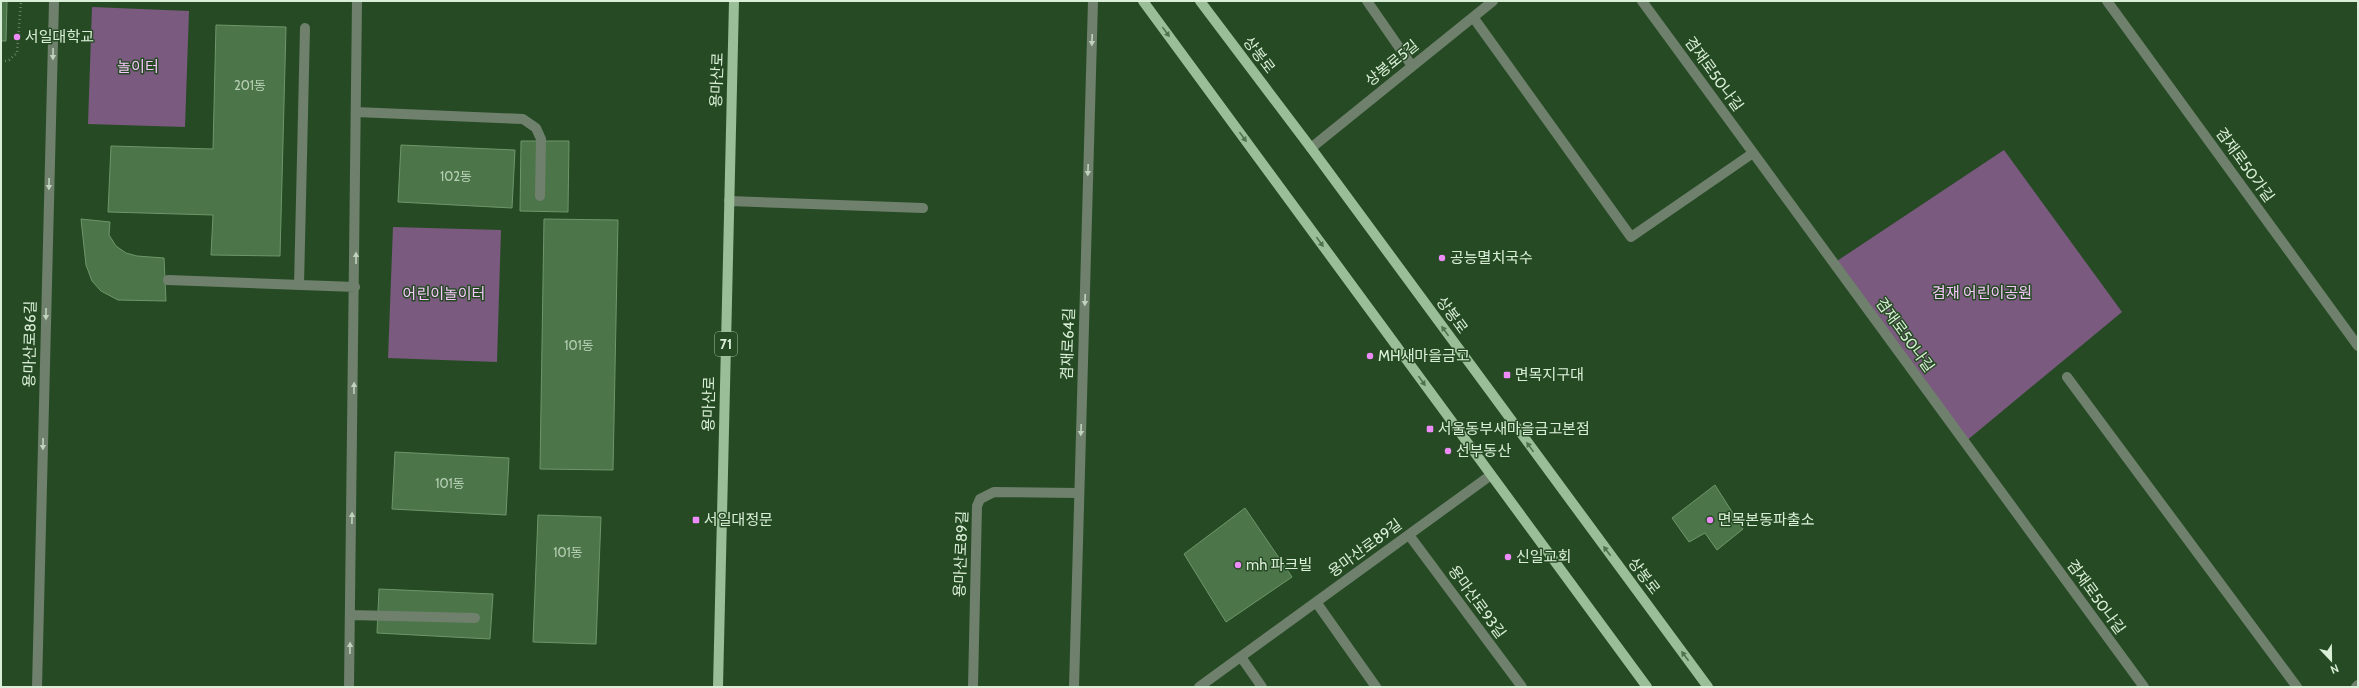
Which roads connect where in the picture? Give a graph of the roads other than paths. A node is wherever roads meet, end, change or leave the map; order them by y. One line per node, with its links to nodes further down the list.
1 (54, 1): 32 (street, 용마산로86길, one-way to 32)
2 (357, 1): 14 (street)
3 (734, 1): 18 (main road, 용마산로 / 71)
4 (1093, 1): 26 (street, 겸재로64길, one-way to 26)
5 (1143, 1): 25 (main road, one-way to 25)
6 (1200, 1): 15 (main road, 상봉로)
7 (1366, 1): 13 (street)
8 (1493, 1): 11 (street, 상봉로5길)
9 (1642, 1): 16 (street, 겸재로50나길)
10 (2107, 1): 23 (street, 겸재로50가길)
11 (1473, 17): 13 (street, 상봉로5길); 16 (street)
12 (305, 28): 21 (street)
13 (1412, 66): 15 (street, 상봉로5길)
14 (356, 112): 17 (street); 22 (street, one-way to 14)
15 (1311, 148): 42 (main road, 상봉로, one-way to 15)
16 (1753, 153): 43 (street, 겸재로50나길)
17 (540, 196)
18 (728, 201): 19 (street); 34 (main road, 용마산로 / 71)
19 (923, 208)
20 (168, 280): 21 (street)
21 (299, 285): 22 (street)
22 (356, 287): 29 (street, one-way to 22)
23 (2358, 346)
24 (2067, 377): 44 (street)
25 (1491, 475): 27 (street, 용마산로89길); 41 (main road)
26 (1079, 494): 35 (street, 용마산로89길); 36 (street, 겸재로64길)
27 (1409, 535): 28 (street, 용마산로89길); 40 (street, 용마산로93길)
28 (1316, 602): 31 (street, 용마산로89길); 39 (street)
29 (350, 616): 30 (street); 33 (street, one-way to 29)
30 (475, 618)
31 (1241, 657): 37 (street, 용마산로89길); 38 (street)
32 (36, 687)
33 (349, 687)
34 (718, 687)
35 (973, 687)
36 (1074, 687)
37 (1199, 687)
38 (1262, 687)
39 (1376, 687)
40 (1522, 687)
41 (1647, 687)
42 (1708, 687)
43 (2144, 687)
44 (2297, 687)

